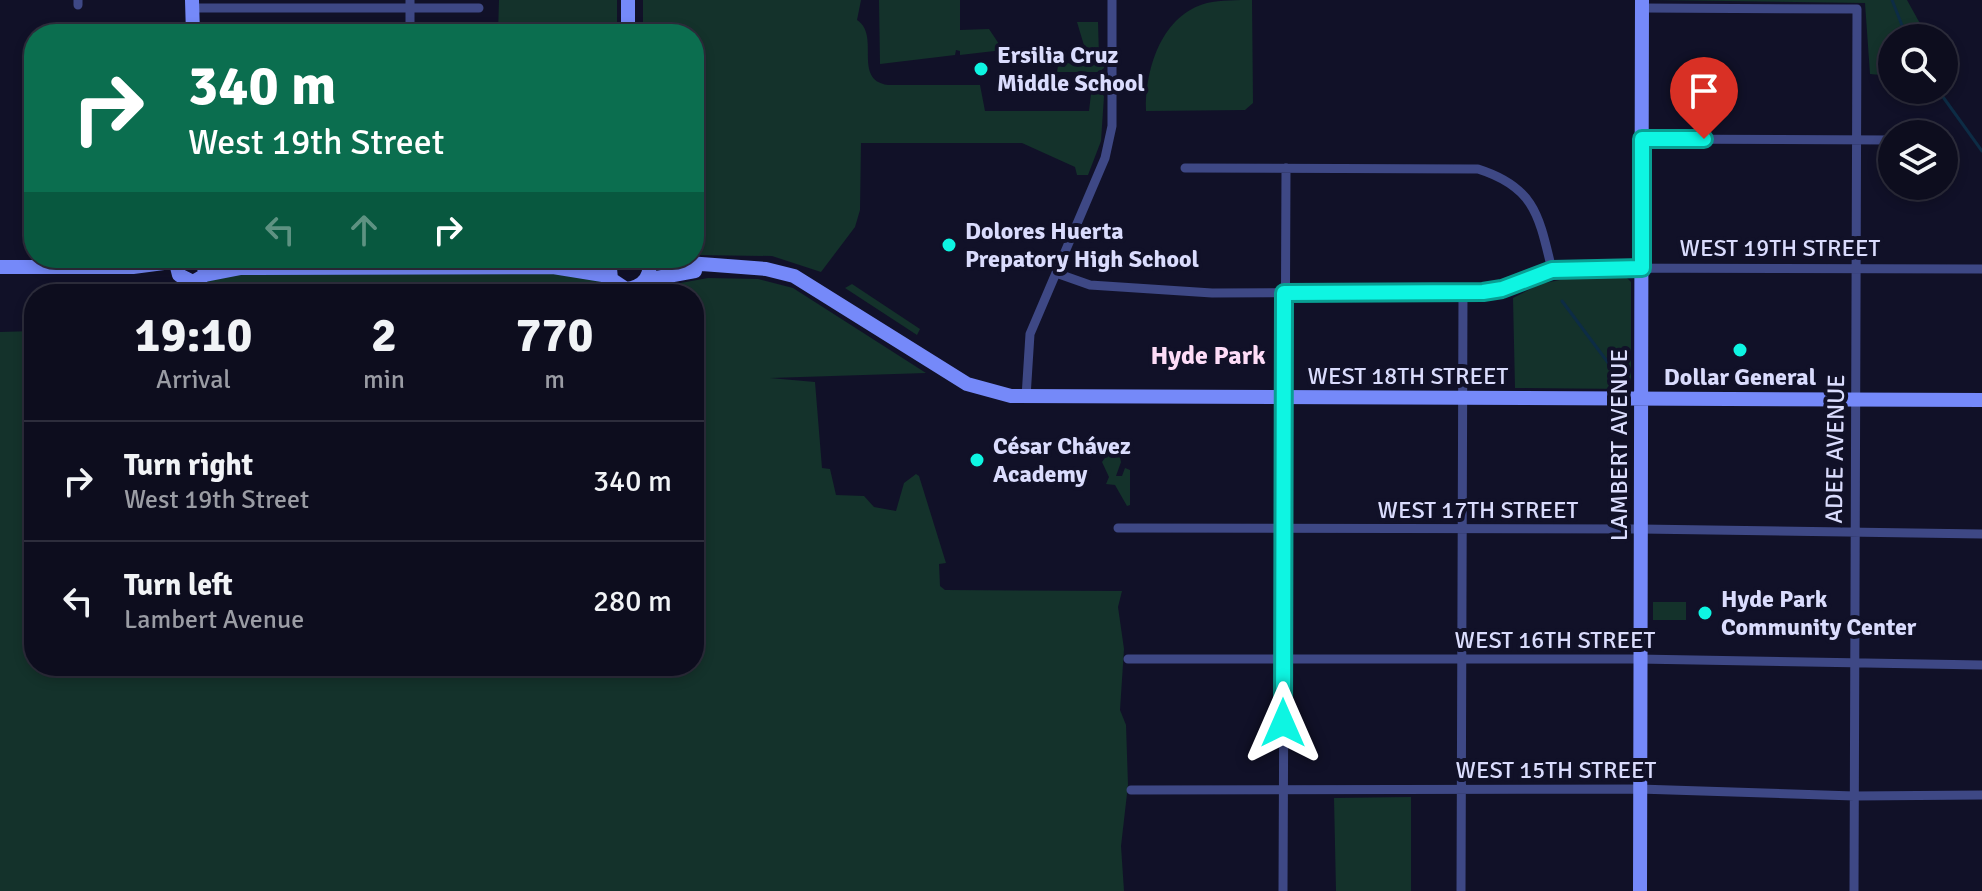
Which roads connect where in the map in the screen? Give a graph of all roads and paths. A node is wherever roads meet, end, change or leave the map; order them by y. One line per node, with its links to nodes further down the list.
1 (628, 0): 8 (street)
2 (1112, 0): 26 (street)
3 (192, 4): 4 (street); 7 (street)
4 (410, 4): 6 (street)
5 (1642, 4): 9 (street, LAMBERT AVENUE); 10 (street, ADEE AVENUE)
6 (479, 8)
7 (193, 24)
8 (628, 24)
9 (1642, 139): 10 (street); 21 (street, LAMBERT AVENUE)
10 (1859, 139): 11 (street); 22 (street, ADEE AVENUE)
11 (1878, 140)
12 (1185, 168): 13 (street)
13 (1286, 168): 24 (street); 31 (street)
14 (704, 266): 20 (street, WEST 18TH STREET)
15 (0, 267): 16 (street)
16 (24, 267)
17 (140, 268): 27 (street)
18 (241, 268): 25 (street)
19 (556, 268): 28 (street)
20 (724, 268): 29 (street, WEST 18TH STREET); 32 (street, WEST 18TH STREET)
21 (1642, 268): 22 (street, WEST 19TH STREET); 24 (street, WEST 19TH STREET); 35 (street, LAMBERT AVENUE)
22 (1859, 269): 23 (street, WEST 19TH STREET); 36 (street, ADEE AVENUE)
23 (1982, 269)
24 (1552, 270): 30 (street, WEST 19TH STREET)
25 (202, 273): 27 (street)
26 (1056, 273): 31 (street, WEST 19TH STREET); 32 (street)
27 (182, 274)
28 (611, 284)
29 (653, 284)
30 (1463, 292): 31 (street, WEST 19TH STREET); 34 (street)
31 (1284, 293): 33 (street)
32 (1026, 397): 33 (street, WEST 18TH STREET)
33 (1284, 398): 34 (street, WEST 18TH STREET); 39 (street)
34 (1463, 398): 35 (street, WEST 18TH STREET); 41 (street)
35 (1641, 399): 36 (street, WEST 18TH STREET); 40 (street, LAMBERT AVENUE)
36 (1856, 400): 37 (street, WEST 18TH STREET); 42 (street, ADEE AVENUE)
37 (1982, 400)
38 (1118, 528): 39 (street, WEST 17TH STREET)
39 (1283, 529): 41 (street, WEST 17TH STREET); 46 (street)
40 (1641, 529): 41 (street, WEST 17TH STREET); 42 (street, WEST 17TH STREET); 45 (street, LAMBERT AVENUE)
41 (1461, 531): 47 (street)
42 (1854, 534): 43 (street, WEST 17TH STREET); 48 (street, ADEE AVENUE)
43 (1982, 534)
44 (1128, 659): 46 (street, WEST 16TH STREET)
45 (1638, 659): 47 (street, WEST 16TH STREET); 48 (street, WEST 16TH STREET); 52 (street, LAMBERT AVENUE)
46 (1283, 660): 47 (street, WEST 16TH STREET); 50 (street)
47 (1463, 660): 51 (street)
48 (1856, 665): 49 (street, WEST 16TH STREET); 55 (street, ADEE AVENUE)
49 (1982, 665)
50 (1283, 789): 51 (street, WEST 15TH STREET); 53 (street, WEST 15TH STREET); 56 (street)
51 (1460, 789): 52 (street, WEST 15TH STREET); 57 (street)
52 (1639, 789): 55 (street, WEST 15TH STREET); 58 (street, LAMBERT AVENUE)
53 (1131, 790)
54 (1982, 795): 55 (street, WEST 15TH STREET)
55 (1854, 796): 59 (street, ADEE AVENUE)
56 (1283, 891)
57 (1461, 891)
58 (1640, 891)
59 (1854, 891)

